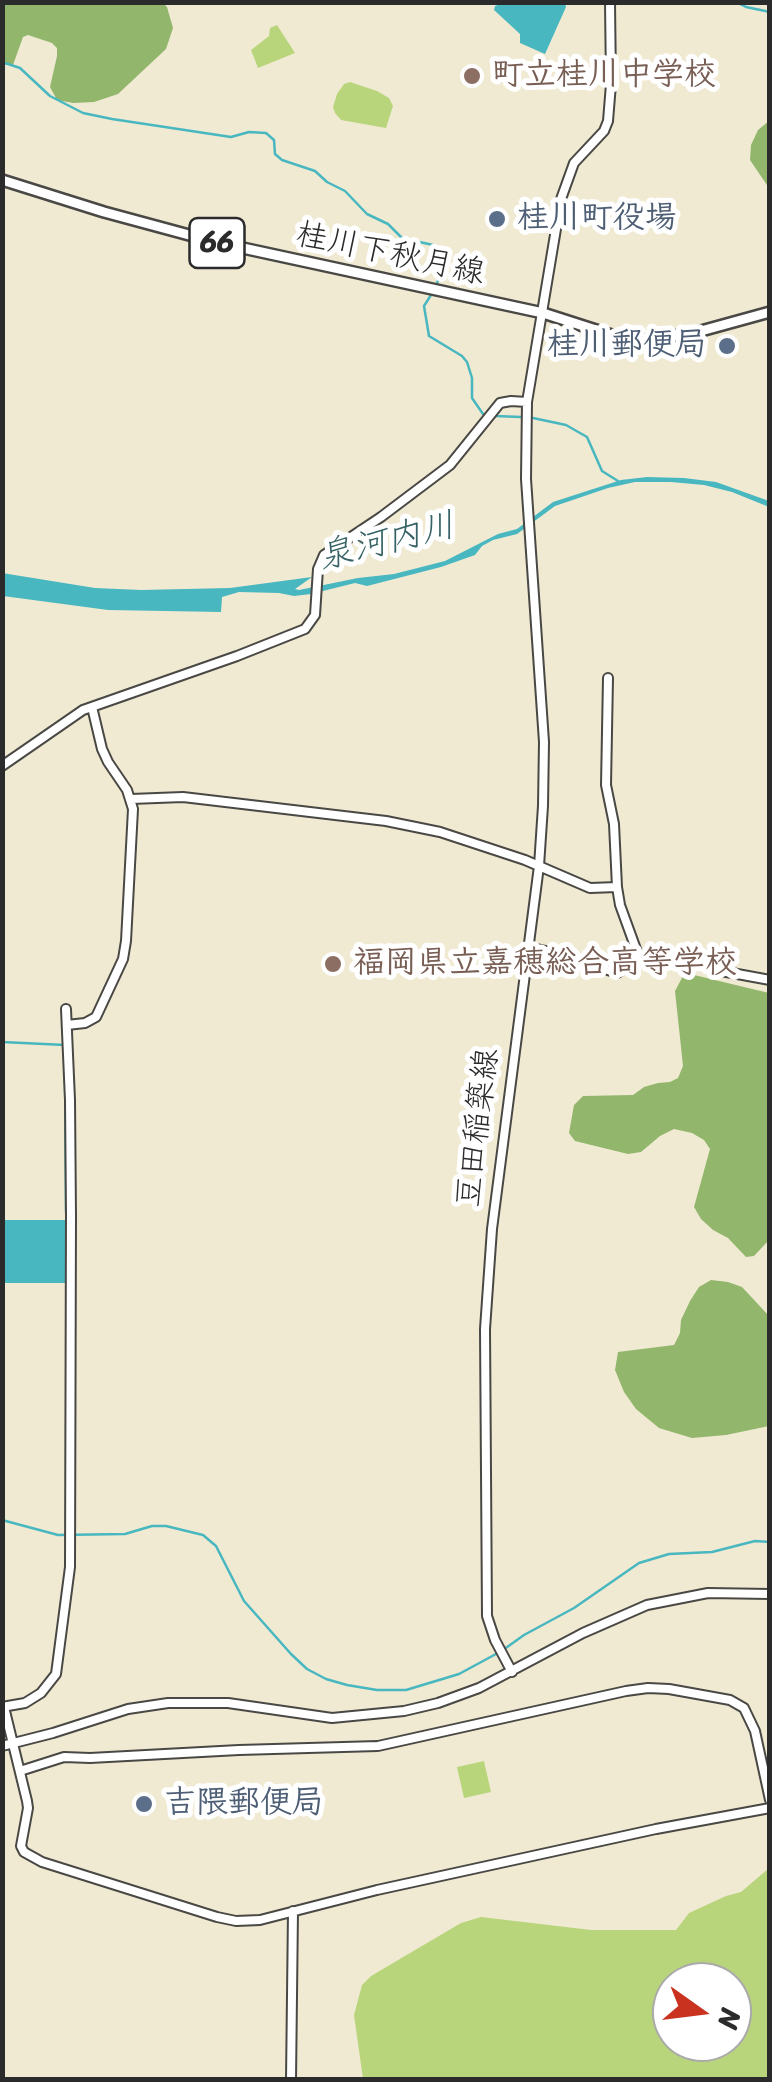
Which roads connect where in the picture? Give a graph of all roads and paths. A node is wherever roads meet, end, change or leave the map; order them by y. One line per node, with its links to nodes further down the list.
1 (610, 2): 4 (street, 豆田稲築線)
2 (2, 180): 4 (main road, 桂川下秋月線 / 66)
3 (770, 312): 4 (main road, 桂川下秋月線 / 66)
4 (543, 314): 5 (street, 豆田稲築線)
5 (528, 402): 7 (street); 10 (street, 豆田稲築線)
6 (608, 678): 11 (street)
7 (92, 707): 8 (street); 9 (street)
8 (2, 766)
9 (131, 799): 10 (street); 16 (street)
10 (539, 866): 11 (street); 12 (street, 豆田稲築線)
11 (617, 888): 13 (street)
12 (528, 948): 13 (street); 18 (street, 豆田稲築線)
13 (640, 960): 14 (street)
14 (770, 980)
15 (66, 1009): 16 (street)
16 (67, 1025): 19 (street)
17 (770, 1594): 18 (street)
18 (512, 1672): 20 (street)
19 (3, 1707): 20 (street)
20 (7, 1744): 21 (street)
21 (20, 1772): 22 (street); 23 (street)
22 (770, 1804): 23 (street)
23 (293, 1911): 24 (street)
24 (291, 2080)

